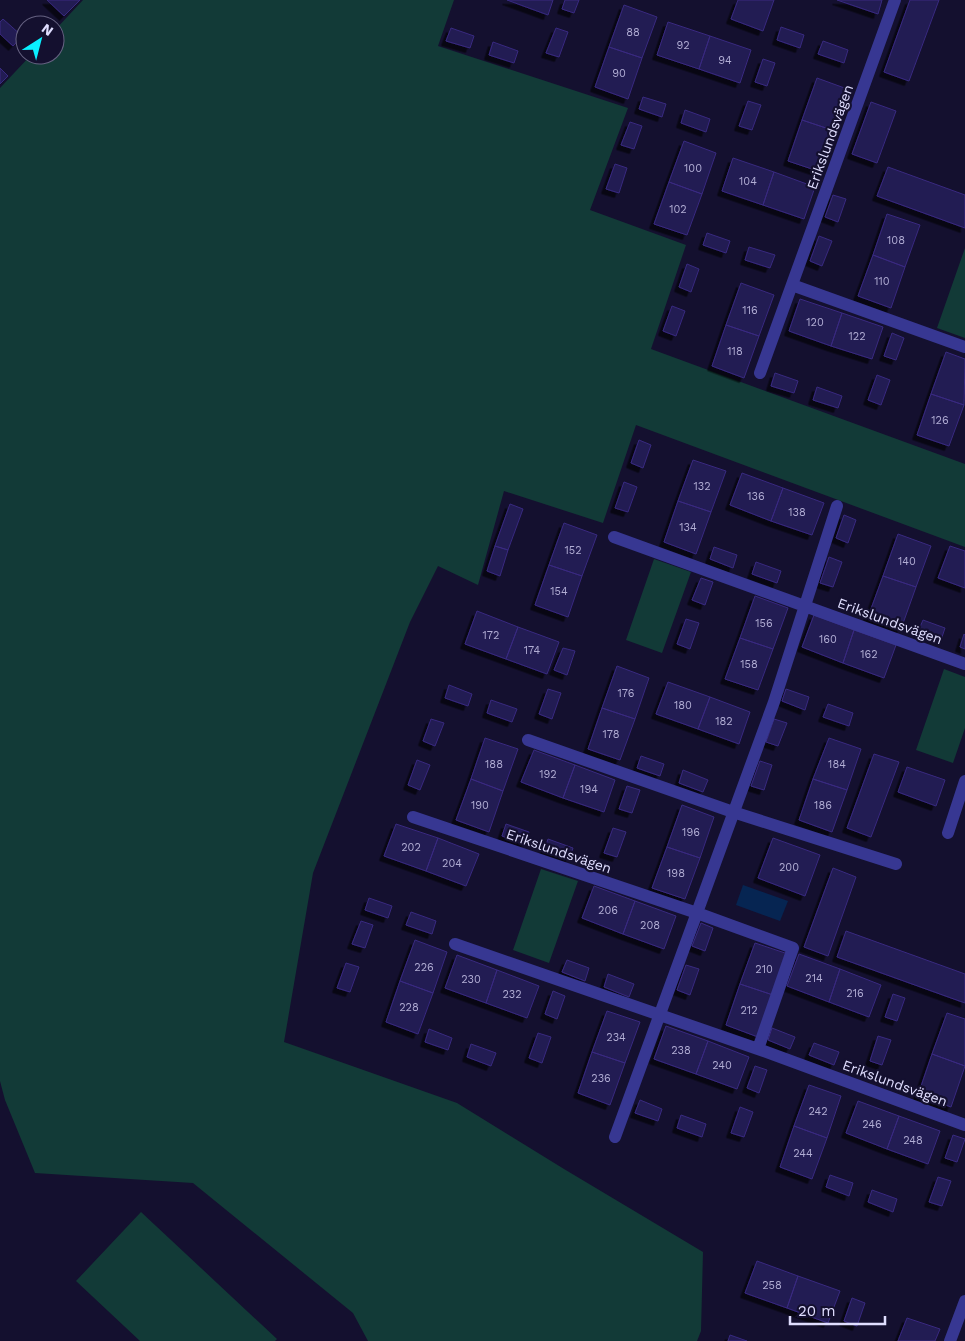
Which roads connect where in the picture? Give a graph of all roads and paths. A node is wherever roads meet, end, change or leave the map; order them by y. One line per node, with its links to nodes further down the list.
1 (895, 0): 2 (lane, Erikslundsvägen)
2 (792, 285): 3 (lane); 4 (lane, Erikslundsvägen)
3 (965, 347)
4 (760, 373)
5 (837, 506): 7 (lane)
6 (614, 537): 7 (lane, Erikslundsvägen)
7 (805, 606): 8 (lane, Erikslundsvägen); 11 (lane)
8 (965, 664)
9 (528, 740): 11 (lane)
10 (965, 781): 13 (lane)
11 (733, 812): 14 (lane); 15 (lane)
12 (413, 817): 15 (lane, Erikslundsvägen)
13 (948, 833)
14 (896, 864)
15 (697, 913): 17 (lane); 18 (lane, Erikslundsvägen)
16 (455, 944): 17 (lane, Erikslundsvägen)
17 (660, 1015): 18 (lane, Erikslundsvägen); 20 (lane)
18 (758, 1049): 19 (lane, Erikslundsvägen)
19 (965, 1124)
20 (615, 1137)
21 (965, 1301): 22 (lane)
22 (950, 1341)

